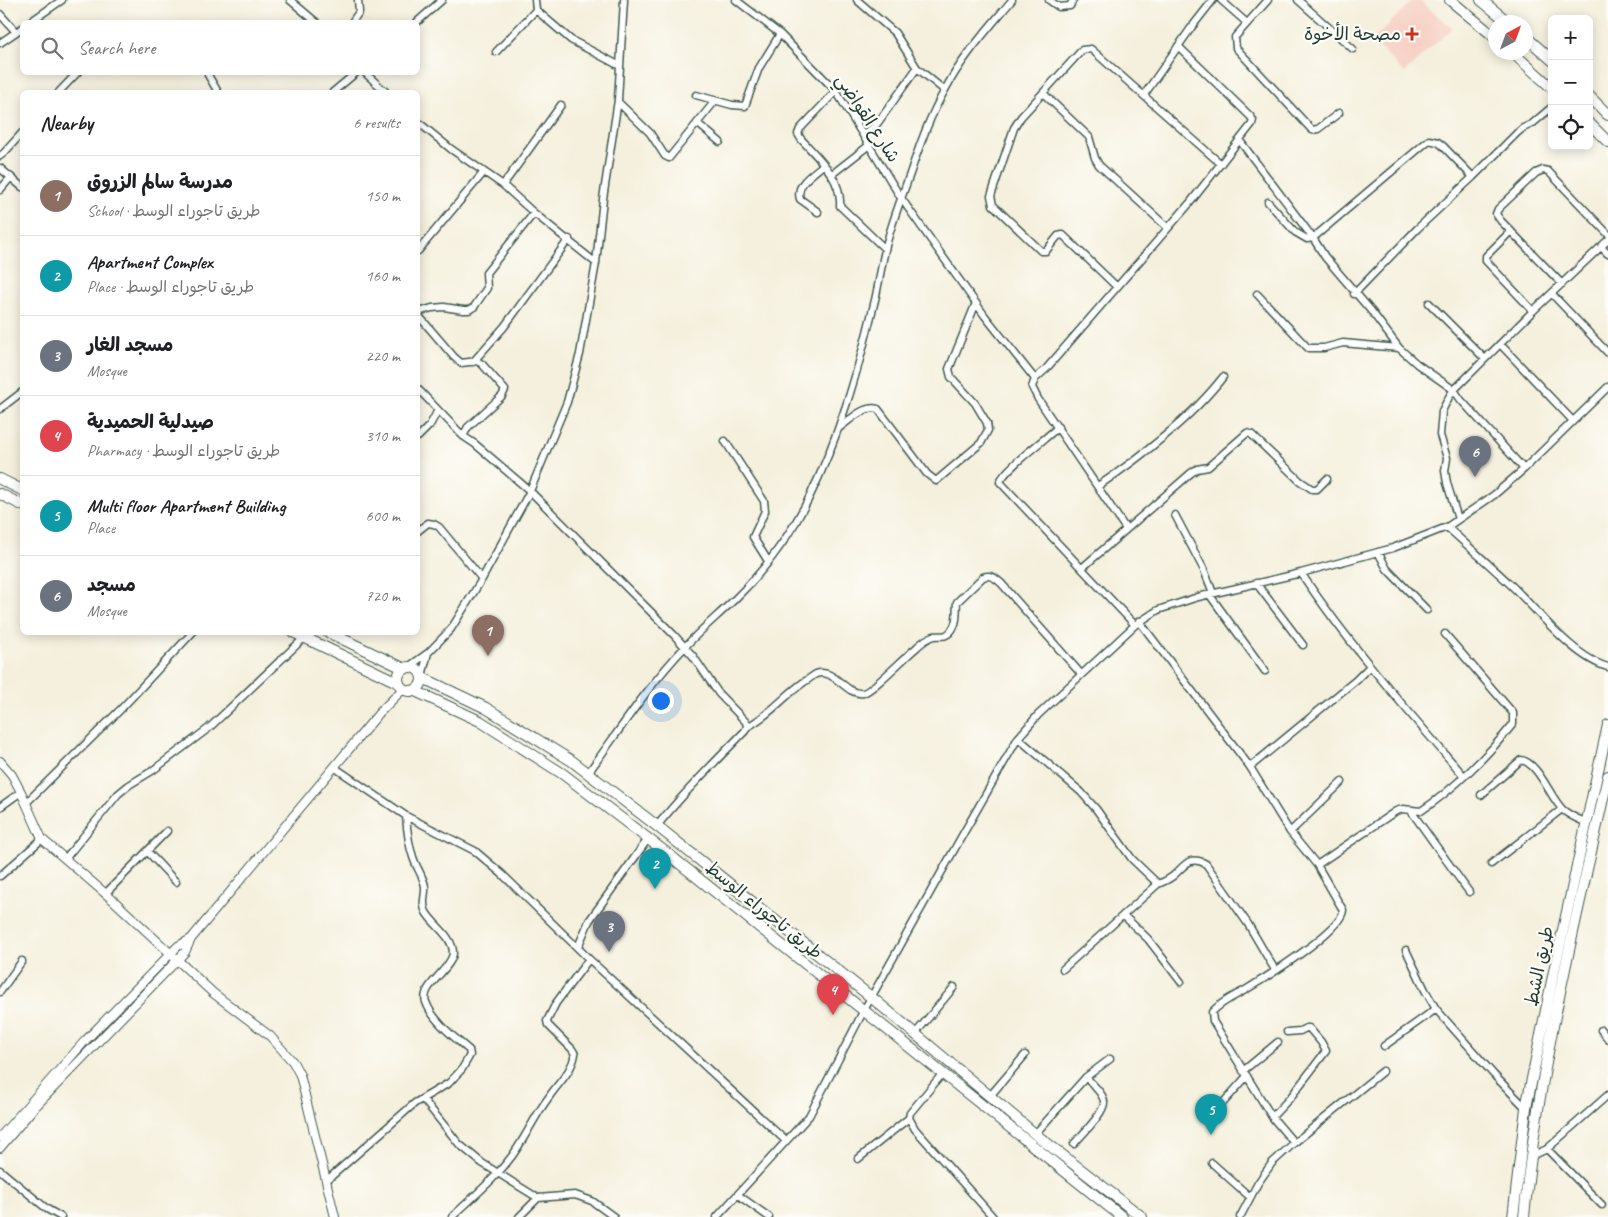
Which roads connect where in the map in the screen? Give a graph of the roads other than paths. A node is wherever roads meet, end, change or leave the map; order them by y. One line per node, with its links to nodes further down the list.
1 (62, 0): 21 (street)
2 (290, 0): 22 (street)
3 (358, 0): 23 (street)
4 (442, 0): 24 (street)
5 (535, 0): 18 (street)
6 (624, 0): 37 (street)
7 (736, 0): 29 (street, شارع القواضي)
8 (857, 0): 38 (street)
9 (1012, 0): 48 (street)
10 (1049, 0): 11 (street)
11 (1073, 0)
12 (1213, 0): 32 (street)
13 (1221, 0): 25 (street)
14 (1268, 0): 25 (street)
15 (1298, 0): 33 (street)
16 (1450, 0): 27 (main road)
17 (1481, 0): 20 (main road)
18 (536, 10): 34 (street); 37 (street)
19 (0, 14): 28 (street)
20 (1499, 15)
21 (33, 20)
22 (314, 20)
23 (353, 20)
24 (419, 20)
25 (1247, 23): 58 (street)
26 (20, 29): 28 (street)
27 (1488, 31)
28 (16, 32): 30 (street)
29 (780, 34): 49 (street, شارع القواضي); 54 (street)
30 (0, 43)
31 (1533, 43): 35 (main road)
32 (1178, 46): 52 (street); 65 (street)
33 (1353, 49)
34 (496, 52)
35 (1548, 56)
36 (1521, 60): 43 (main road)
37 (620, 66): 55 (street)
38 (917, 68): 48 (street); 64 (street)
39 (75, 75): 44 (street)
40 (208, 75): 45 (street)
41 (353, 75): 46 (street)
42 (367, 75): 47 (street)
43 (1548, 84)
44 (62, 90)
45 (217, 90)
46 (335, 90)
47 (384, 90)
48 (944, 90): 80 (street)
49 (836, 91): 64 (street, شارع القواضي); 71 (street)
50 (1043, 93): 52 (street); 84 (street); 96 (street)
51 (696, 95): 54 (street)
52 (1144, 95): 70 (street)
53 (1593, 100): 59 (main road)
54 (715, 101): 60 (street)
55 (618, 102): 60 (street); 94 (street)
56 (561, 106): 78 (street)
57 (1548, 110): 76 (street)
58 (1339, 113)
59 (1608, 115)
60 (697, 123): 66 (street)
61 (420, 126): 73 (street)
62 (1593, 127): 67 (main road)
63 (20, 135): 69 (street)
64 (863, 135): 68 (street, شارع القواضي)
65 (1240, 141): 70 (street); 87 (street)
66 (720, 142)
67 (1608, 142)
68 (868, 146): 74 (street); 80 (street, شارع القواضي)
69 (0, 156)
70 (1221, 164): 84 (street)
71 (823, 165): 74 (street); 82 (street)
72 (0, 168): 75 (street)
73 (484, 172): 78 (street); 91 (street)
74 (831, 175): 92 (street)
75 (11, 177): 77 (street); 79 (street)
76 (1473, 177): 87 (street); 98 (street)
77 (20, 185)
78 (503, 185): 83 (street)
79 (0, 190)
80 (901, 198): 92 (street); 101 (street, شارع القواضي)
81 (1268, 202): 87 (street)
82 (818, 212)
83 (534, 213): 88 (street); 103 (street)
84 (1168, 228): 96 (street)
85 (1511, 231): 86 (street); 95 (street); 102 (street)
86 (1608, 234)
87 (1313, 238): 98 (street)
88 (569, 239): 94 (street); 109 (street)
89 (1608, 240): 90 (street)
90 (1601, 247): 93 (street); 95 (street)
91 (420, 249)
92 (885, 249): 120 (street)
93 (1608, 254)
94 (596, 262): 129 (street)
95 (1562, 284): 99 (street)
96 (1117, 287): 111 (street)
97 (1257, 294): 106 (street)
98 (1354, 294): 106 (street)
99 (1552, 294): 102 (street); 107 (street)
100 (1429, 303): 108 (street)
101 (976, 304): 111 (street, شارع القواضي); 120 (street)
102 (1533, 311): 105 (street)
103 (420, 314)
104 (420, 317): 109 (street)
105 (1500, 344): 108 (street); 118 (street)
106 (1400, 348): 114 (street)
107 (1608, 353)
108 (1485, 359): 114 (street)
109 (472, 362): 122 (street)
110 (1223, 377): 127 (street)
111 (1035, 379): 119 (street)
112 (1608, 387): 118 (street)
113 (420, 390): 117 (street)
114 (1454, 390): 124 (street); 133 (street)
115 (20, 394): 116 (street)
116 (0, 409)
117 (438, 410): 121 (street); 122 (street)
118 (1573, 421): 124 (street)
119 (1058, 427): 127 (street); 139 (street)
120 (839, 428): 138 (street)
121 (420, 435)
122 (463, 436): 129 (street)
123 (725, 441): 138 (street)
124 (1524, 468): 133 (street)
125 (0, 479): 128 (main road)
126 (1327, 480): 136 (street)
127 (1098, 486): 136 (street)
128 (20, 489)
129 (530, 491): 141 (street); 151 (street)
130 (0, 494): 131 (main road)
131 (20, 504)
132 (1175, 514): 143 (street)
133 (1458, 519): 134 (street)
134 (1447, 527): 137 (street); 155 (street)
135 (420, 529): 141 (street)
136 (1126, 530): 139 (street)
137 (1378, 552): 140 (street); 144 (street)
138 (768, 561): 151 (street)
139 (1082, 568): 145 (street)
140 (1300, 573): 142 (street); 154 (street)
141 (482, 580): 153 (street)
142 (1256, 583): 143 (street); 152 (street)
143 (1211, 593): 145 (street); 157 (street)
144 (1427, 610)
145 (1137, 623): 158 (street); 167 (street)
146 (1445, 634): 169 (street)
147 (190, 635): 174 (street)
148 (298, 635): 150 (main road)
149 (334, 635): 156 (main road)
150 (304, 638): 160 (main road); 186 (street)
151 (684, 646): 163 (street); 168 (street)
152 (1303, 646)
153 (428, 653): 156 (street); 159 (street)
154 (1370, 666): 167 (street); 169 (street)
155 (1608, 667)
156 (406, 668): 159 (main road); 160 (main road)
157 (1265, 672)
158 (1081, 674): 163 (street); 164 (street)
159 (422, 677): 161 (main road); 168 (main road)
160 (401, 686): 161 (main road); 166 (street)
161 (415, 691): 184 (main road, طريق تاجوراء الوسط)
162 (1608, 725): 179 (main road, طريق الشط)
163 (747, 727): 180 (street)
164 (1018, 738): 191 (street); 207 (street)
165 (0, 761): 172 (street)
166 (334, 767): 178 (street); 195 (street)
167 (1250, 767): 182 (street)
168 (588, 773): 180 (main road)
169 (1464, 776): 177 (street)
170 (1608, 776): 237 (main road, طريق الشط)
171 (1342, 782): 182 (street)
172 (21, 792): 174 (street); 175 (street)
173 (1481, 795): 176 (street)
174 (26, 803): 183 (street)
175 (0, 806)
176 (1562, 809): 179 (street); 187 (street)
177 (1411, 811): 188 (street); 192 (street)
178 (406, 816): 196 (street); 224 (street)
179 (1587, 823): 225 (main road, طريق الشط)
180 (657, 826): 207 (main road)
181 (167, 830): 185 (street)
182 (1290, 832): 188 (street)
183 (42, 839): 186 (street); 189 (street)
184 (648, 839): 196 (street); 209 (main road, طريق تاجوراء الوسط)
185 (147, 851): 190 (street); 193 (street)
186 (65, 860): 193 (street)
187 (1491, 864)
188 (1317, 865): 203 (street)
189 (0, 876)
190 (176, 882)
191 (1158, 884): 194 (street); 203 (street)
192 (1469, 892)
193 (106, 894): 198 (street)
194 (1123, 915): 202 (street); 204 (street)
195 (191, 939): 198 (street); 200 (street)
196 (578, 947): 199 (street)
197 (1406, 950): 208 (street)
198 (171, 953): 200 (street); 229 (street)
199 (590, 959): 232 (street); 241 (street)
200 (178, 960): 235 (street); 242 (street)
201 (22, 961): 206 (street)
202 (1063, 969)
203 (1275, 970): 220 (street)
204 (1181, 982)
205 (954, 987): 212 (street)
206 (0, 992)
207 (870, 997): 209 (street); 212 (main road)
208 (1436, 1009): 215 (street); 225 (street)
209 (864, 1010): 219 (main road, طريق تاجوراء الوسط); 232 (street)
210 (1601, 1030): 213 (street)
211 (1287, 1032): 227 (street)
212 (915, 1034): 223 (main road)
213 (1608, 1039)
214 (1278, 1042): 220 (street)
215 (1384, 1046)
216 (1025, 1055): 223 (street)
217 (1110, 1059): 221 (street)
218 (1383, 1071): 233 (street)
219 (942, 1073): 228 (street); 255 (main road, طريق تاجوراء الوسط)
220 (1245, 1074): 226 (street); 227 (street)
221 (1086, 1077): 230 (street); 234 (street)
222 (1608, 1095): 236 (street)
223 (990, 1096): 230 (main road)
224 (422, 1099): 241 (street); 242 (street)
225 (1526, 1108): 258 (main road, طريق الشط)
226 (1214, 1113)
227 (1272, 1117): 233 (street)
228 (909, 1118): 238 (street); 254 (street)
229 (3, 1128): 231 (street)
230 (1035, 1134): 256 (main road)
231 (0, 1137)
232 (786, 1141): 243 (street)
233 (1294, 1143): 244 (street)
234 (1074, 1144)
235 (0, 1148)
236 (1547, 1149): 237 (street); 246 (street)
237 (1532, 1156): 259 (main road, طريق الشط)
238 (858, 1159)
239 (1212, 1163): 244 (street)
240 (0, 1170): 247 (street)
241 (498, 1173): 245 (street); 249 (street)
242 (326, 1181): 248 (street)
243 (738, 1195): 252 (street); 253 (street)
244 (1250, 1197): 257 (street)
245 (538, 1198): 250 (street); 251 (street)
246 (1602, 1205)
247 (61, 1217)
248 (335, 1217)
249 (452, 1217)
250 (519, 1217)
251 (614, 1217)
252 (717, 1217)
253 (769, 1217)
254 (993, 1217)
255 (1122, 1217)
256 (1142, 1217)
257 (1240, 1217)
258 (1513, 1217)
259 (1524, 1217)

